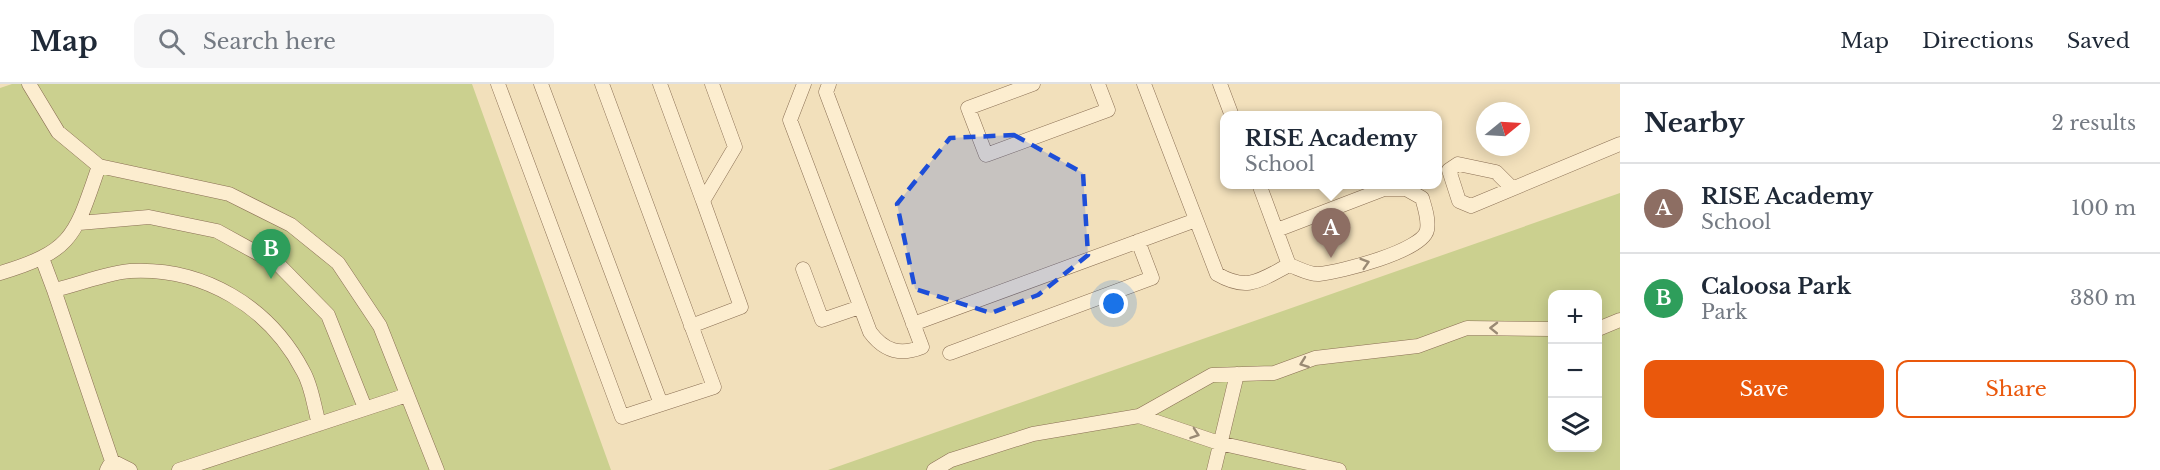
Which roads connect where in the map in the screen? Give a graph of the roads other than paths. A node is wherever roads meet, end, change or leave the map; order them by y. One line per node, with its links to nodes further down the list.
1 (30, 84): 15 (lane)
2 (498, 84): 37 (lane)
3 (541, 84): 37 (lane)
4 (602, 84): 31 (lane)
5 (660, 84): 18 (lane)
6 (712, 84): 18 (lane)
7 (804, 84): 28 (lane)
8 (829, 84): 30 (lane)
9 (1033, 84): 10 (lane)
10 (1098, 84)
11 (1144, 84): 19 (lane)
12 (1220, 84): 13 (lane)
13 (1230, 111)
14 (1620, 144): 16 (lane)
15 (99, 166): 20 (lane); 36 (lane)
16 (1512, 188)
17 (1261, 189): 21 (lane)
18 (704, 201): 31 (lane)
19 (1196, 220): 22 (lane); 24 (lane)
20 (80, 223): 23 (lane); 38 (lane)
21 (1277, 230): 24 (lane); 24 (lane, one-way to 21)
22 (1138, 241): 30 (lane); 34 (lane)
23 (42, 258): 26 (lane); 27 (lane)
24 (1289, 265)
25 (803, 269): 28 (lane)
26 (0, 273)
27 (54, 290): 40 (lane); 42 (lane)
28 (860, 307): 30 (lane)
29 (1620, 320): 32 (lane)
30 (913, 324)
31 (692, 326): 37 (lane)
32 (1602, 327)
33 (1548, 329): 35 (lane, one-way to 35)
34 (950, 353)
35 (1237, 374): 39 (lane); 41 (lane)
36 (407, 394): 38 (lane); 45 (lane)
37 (661, 404)
38 (365, 408): 40 (lane)
39 (1139, 416): 41 (lane, one-way to 41); 46 (lane)
40 (319, 424): 44 (lane)
41 (1219, 443): 47 (lane); 48 (lane)
42 (110, 466): 43 (lane)
43 (130, 470)
44 (179, 470)
45 (437, 470)
46 (934, 470)
47 (1214, 470)
48 (1338, 470)

